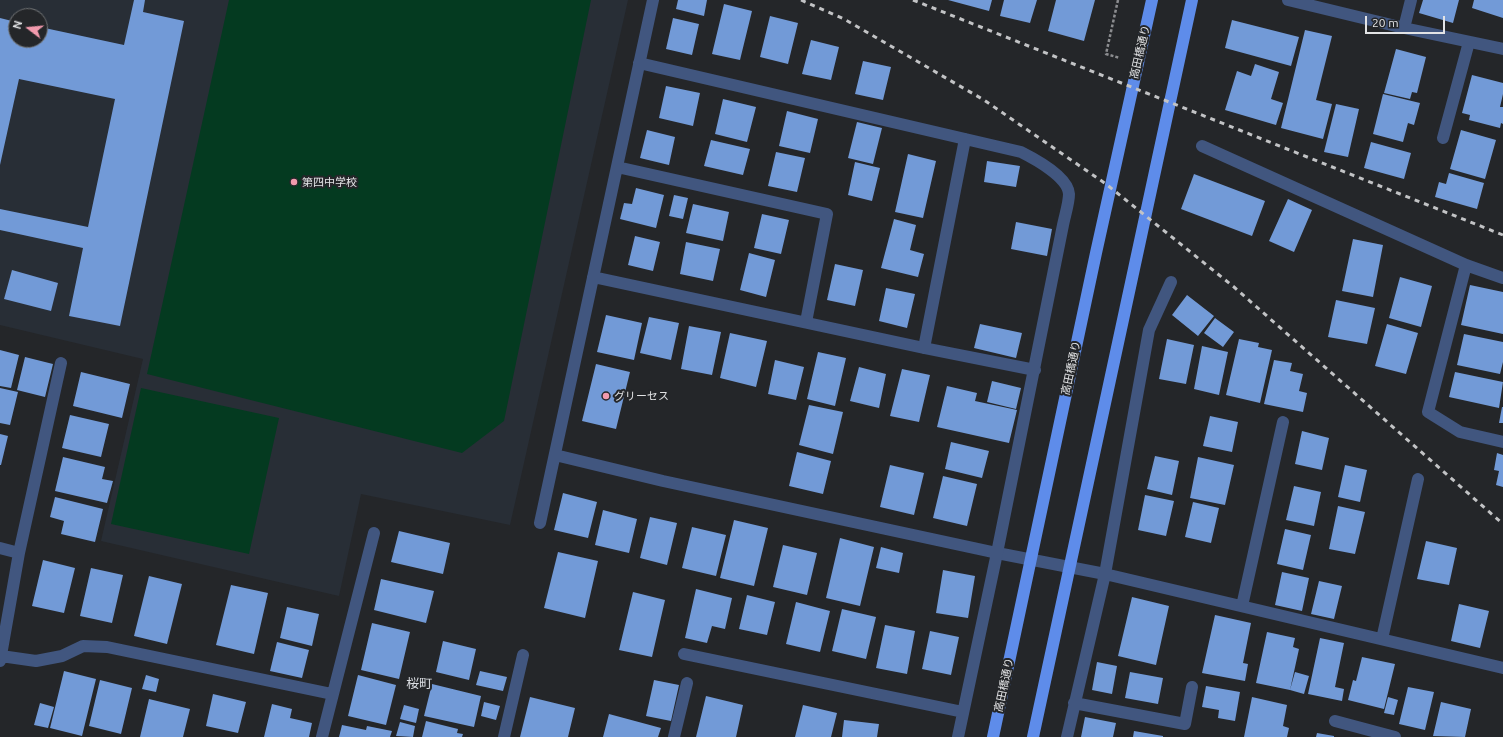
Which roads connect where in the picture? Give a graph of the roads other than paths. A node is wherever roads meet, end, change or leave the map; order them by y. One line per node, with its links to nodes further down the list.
1 (653, 0): 9 (street)
2 (1152, 0): 48 (highway, 高田橋通り)
3 (1192, 0): 49 (highway)
4 (1288, 0): 6 (street)
5 (1411, 0): 6 (street)
6 (1404, 28): 7 (street)
7 (1469, 42): 8 (street); 10 (street)
8 (1503, 49)
9 (639, 63): 11 (street); 13 (street)
10 (1443, 138)
11 (965, 139): 19 (street); 21 (street)
12 (1202, 146): 14 (street)
13 (617, 167): 15 (street); 18 (street)
14 (1466, 265): 16 (street); 23 (street)
15 (593, 277): 18 (street); 24 (street)
16 (1503, 278)
17 (1171, 282): 31 (street)
18 (806, 322): 19 (street)
19 (924, 348): 21 (street)
20 (61, 363): 29 (street)
21 (1035, 370): 30 (street)
22 (1283, 422): 32 (street)
23 (1503, 442)
24 (555, 455): 26 (street); 30 (street)
25 (1418, 479): 33 (street)
26 (540, 523)
27 (374, 533): 40 (street)
28 (0, 548): 29 (street)
29 (20, 552): 36 (street)
30 (997, 553): 31 (street); 42 (street)
31 (1105, 574): 32 (street); 41 (street)
32 (1242, 606): 33 (street)
33 (1382, 640): 37 (street)
34 (684, 654): 42 (street)
35 (523, 655): 45 (street)
36 (1, 658): 40 (street)
37 (1503, 668)
38 (687, 683): 46 (street)
39 (1192, 687): 41 (street)
40 (332, 694): 44 (street)
41 (1074, 703): 50 (street)
42 (963, 712): 47 (street)
43 (1335, 721): 51 (street)
44 (322, 737)
45 (504, 737)
46 (674, 737)
47 (958, 737)
48 (993, 737)
49 (1033, 737)
50 (1067, 737)
51 (1395, 737)

